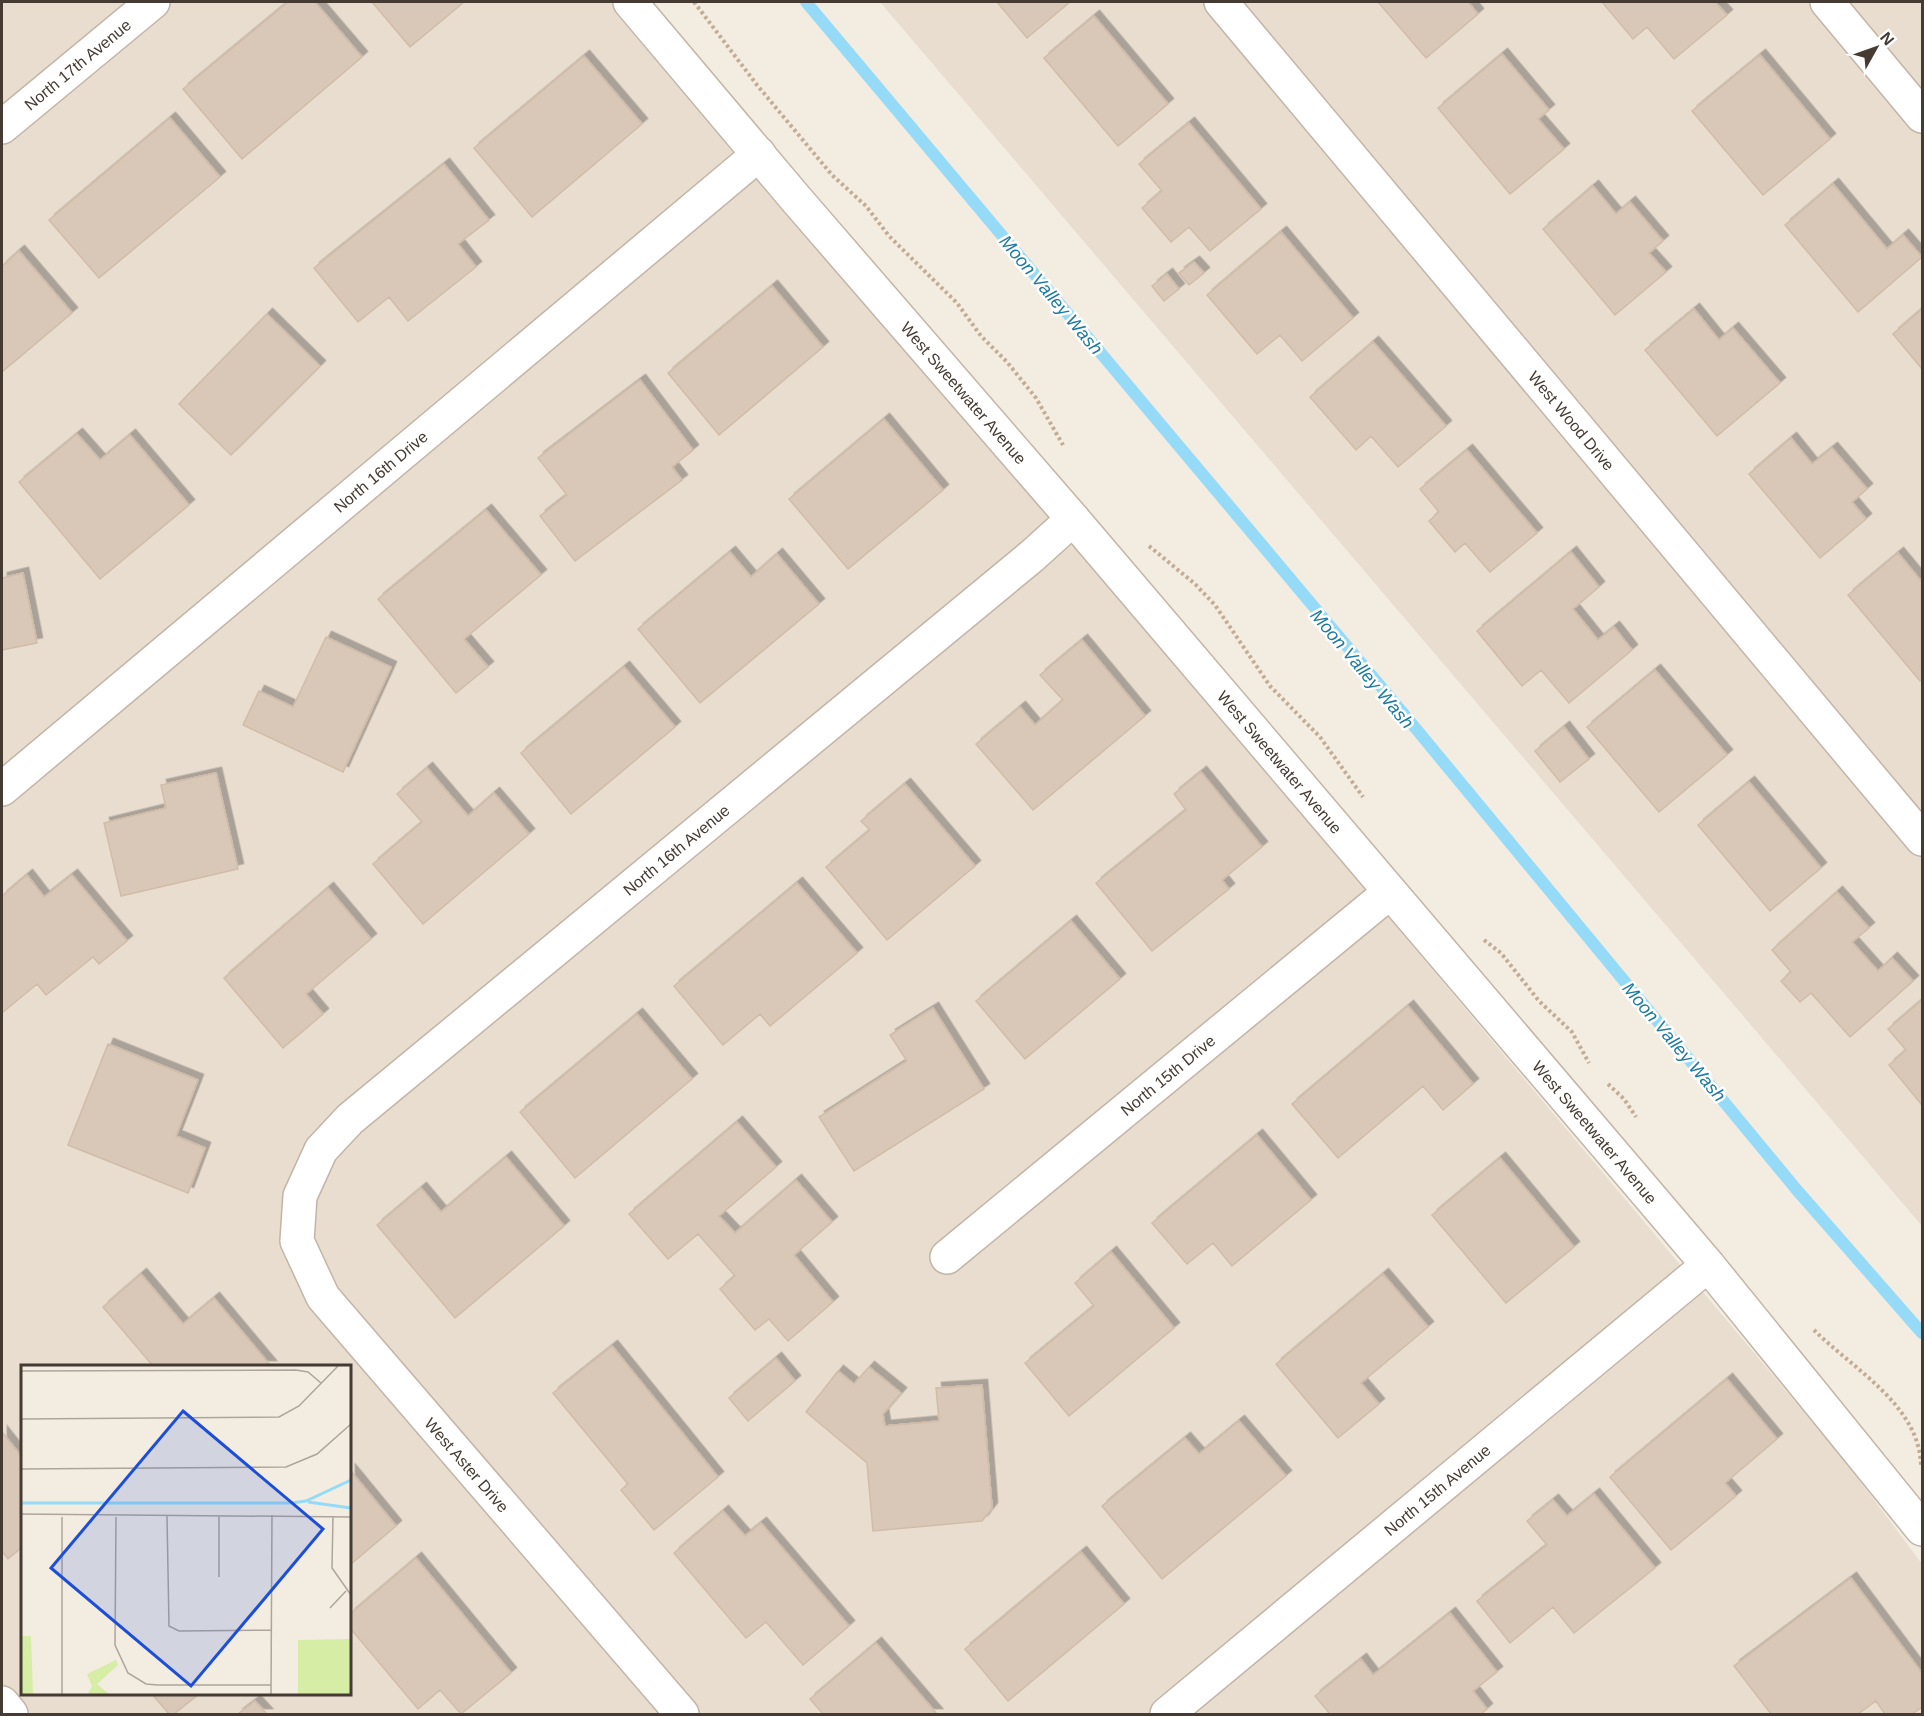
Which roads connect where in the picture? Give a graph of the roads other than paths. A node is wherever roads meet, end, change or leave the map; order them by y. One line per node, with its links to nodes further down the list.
1 (153, 2): 6 (street, North 17th Avenue)
2 (630, 2): 7 (street, West Sweetwater Avenue)
3 (1221, 2): 10 (street, West Wood Drive)
4 (1827, 2): 5 (street)
5 (1923, 116)
6 (2, 127)
7 (759, 154): 8 (street, West Sweetwater Avenue); 9 (street, North 16th Drive)
8 (1073, 519): 11 (street, West Sweetwater Avenue); 12 (street, North 16th Avenue)
9 (2, 789)
10 (1923, 839)
11 (1390, 892): 13 (street, North 15th Drive); 14 (street, West Sweetwater Avenue)
12 (300, 1196): 18 (street, West Aster Drive)
13 (947, 1257)
14 (1708, 1265): 15 (street, West Sweetwater Avenue); 19 (street, North 15th Avenue)
15 (1914, 1518)
16 (2, 1703): 17 (street)
17 (11, 1714)
18 (682, 1714)
19 (1167, 1714)

